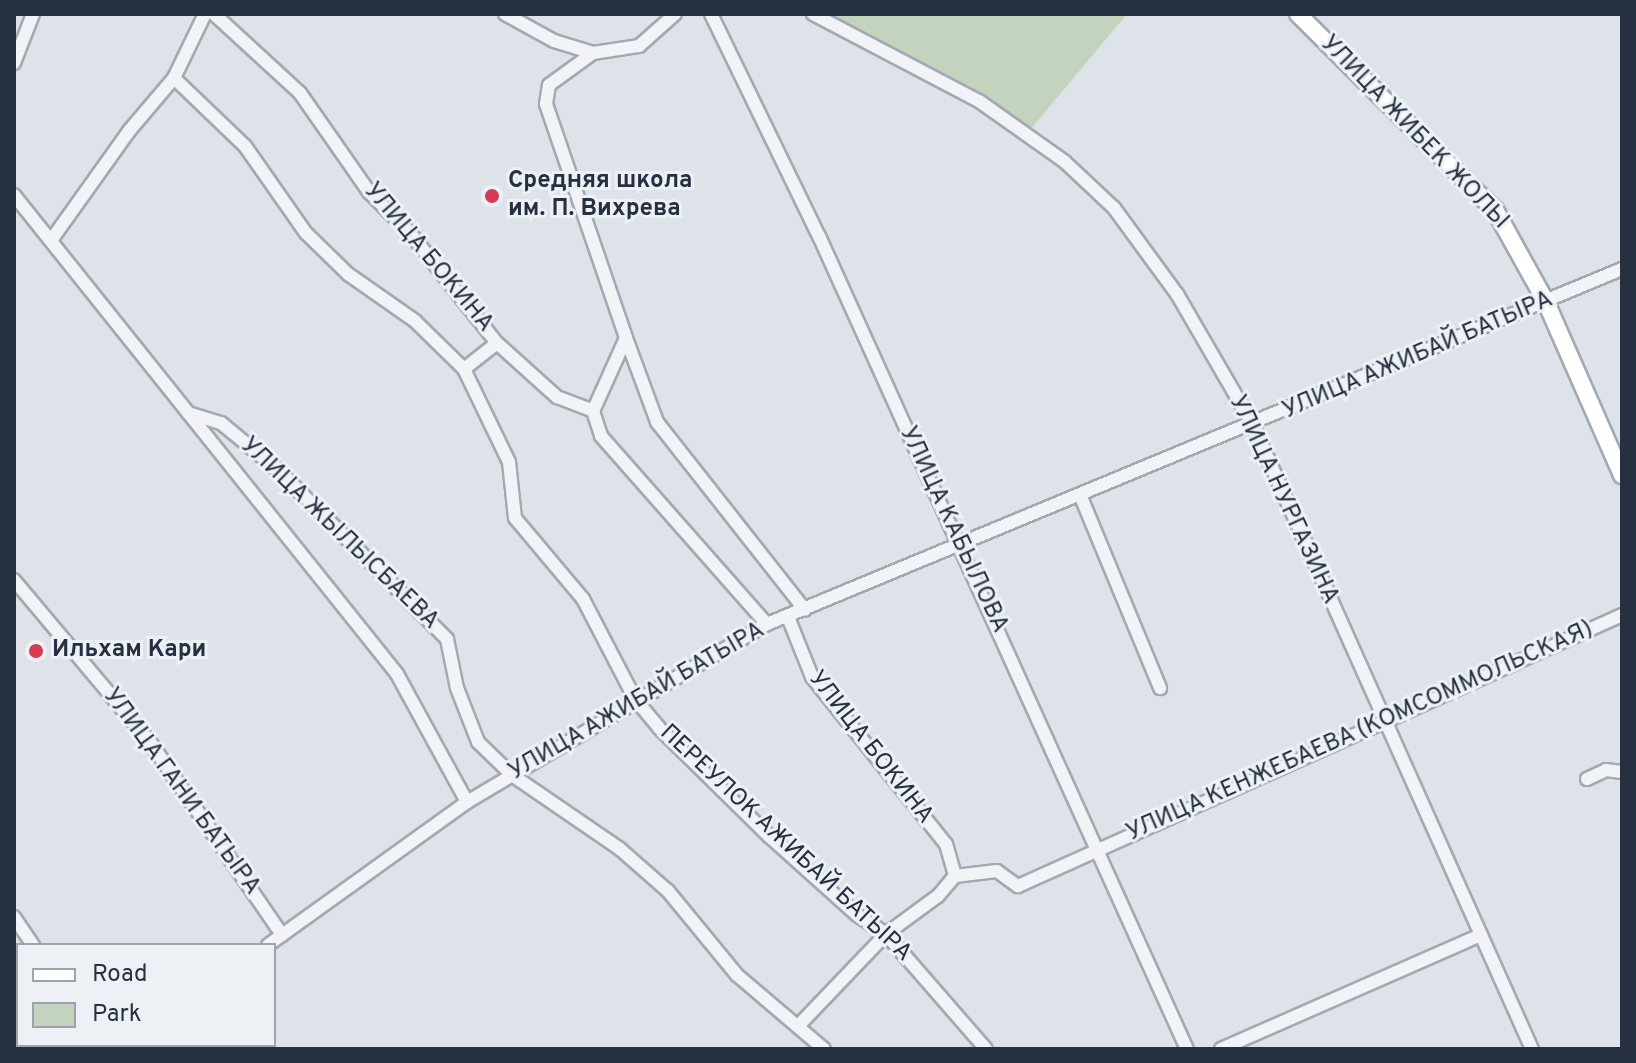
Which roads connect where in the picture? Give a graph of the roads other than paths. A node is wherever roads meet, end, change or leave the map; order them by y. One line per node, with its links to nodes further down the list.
1 (33, 14): 10 (street)
2 (205, 14): 11 (street)
3 (214, 14): 17 (street, УЛИЦА БОКИНА)
4 (505, 14): 9 (street)
5 (675, 14): 9 (street)
6 (711, 14): 24 (street, УЛИЦА КАБЫЛОВА)
7 (813, 14): 21 (street, УЛИЦА НУРГАЗИНА)
8 (1298, 14): 15 (main road, УЛИЦА ЖИБЕК ЖОЛЫ)
9 (593, 53): 16 (street)
10 (14, 63)
11 (174, 78): 13 (street); 18 (street)
12 (14, 195): 13 (street, УЛИЦА ЖЫЛЫСБАЕВА)
13 (52, 239): 20 (street, УЛИЦА ЖЫЛЫСБАЕВА)
14 (1622, 269): 15 (street, УЛИЦА АЖИБАЙ БАТЫРА)
15 (1546, 302): 21 (street, УЛИЦА АЖИБАЙ БАТЫРА); 22 (main road, УЛИЦА ЖИБЕК ЖОЛЫ)
16 (626, 338): 19 (street); 26 (street)
17 (497, 343): 18 (street); 19 (street, УЛИЦА БОКИНА)
18 (464, 369): 31 (street, ПЕРЕУЛОК АЖИБАЙ БАТЫРА)
19 (593, 411): 29 (street)
20 (188, 413): 34 (street, УЛИЦА ЖЫЛЫСБАЕВА); 36 (street, УЛИЦА ЖЫЛЫСБАЕВА)
21 (1253, 425): 23 (street, УЛИЦА АЖИБАЙ БАТЫРА); 32 (street, УЛИЦА НУРГАЗИНА)
22 (1622, 475)
23 (1081, 497): 24 (street, УЛИЦА АЖИБАЙ БАТЫРА); 30 (street)
24 (960, 548): 26 (street, УЛИЦА АЖИБАЙ БАТЫРА); 37 (street, УЛИЦА КАБЫЛОВА)
25 (14, 580): 41 (street, УЛИЦА ГАНИ БАТЫРА)
26 (805, 610): 28 (street, УЛИЦА АЖИБАЙ БАТЫРА)
27 (1622, 615): 32 (street, УЛИЦА КЕНЖЕБАЕВА (КОМСОММОЛЬСКАЯ))
28 (788, 617): 29 (street, УЛИЦА АЖИБАЙ БАТЫРА); 38 (street, УЛИЦА БОКИНА)
29 (767, 624): 31 (street, УЛИЦА АЖИБАЙ БАТЫРА)
30 (1160, 688)
31 (635, 699): 34 (street, УЛИЦА АЖИБАЙ БАТЫРА); 40 (street, ПЕРЕУЛОК АЖИБАЙ БАТЫРА)
32 (1384, 720): 37 (street, УЛИЦА КЕНЖЕБАЕВА (КОМСОММОЛЬСКАЯ)); 42 (street, УЛИЦА НУРГАЗИНА)
33 (1622, 772): 35 (street)
34 (512, 775): 36 (street, УЛИЦА АЖИБАЙ БАТЫРА); 45 (street, УЛИЦА ЖЫЛЫСБАЕВА)
35 (1587, 779)
36 (467, 802): 41 (street, УЛИЦА АЖИБАЙ БАТЫРА)
37 (1098, 848): 38 (street, УЛИЦА КЕНЖЕБАЕВА (КОМСОММОЛЬСКАЯ)); 48 (street, УЛИЦА КАБЫЛОВА)
38 (955, 876): 40 (street)
39 (14, 917): 43 (street)
40 (886, 934): 45 (street); 47 (street, ПЕРЕУЛОК АЖИБАЙ БАТЫРА)
41 (282, 935): 44 (street, УЛИЦА АЖИБАЙ БАТЫРА)
42 (1481, 935): 49 (street); 50 (street, УЛИЦА НУРГАЗИНА)
43 (32, 943)
44 (271, 943)
45 (800, 1024): 46 (street, УЛИЦА ЖЫЛЫСБАЕВА)
46 (824, 1049)
47 (986, 1049)
48 (1187, 1049)
49 (1221, 1049)
50 (1532, 1049)

